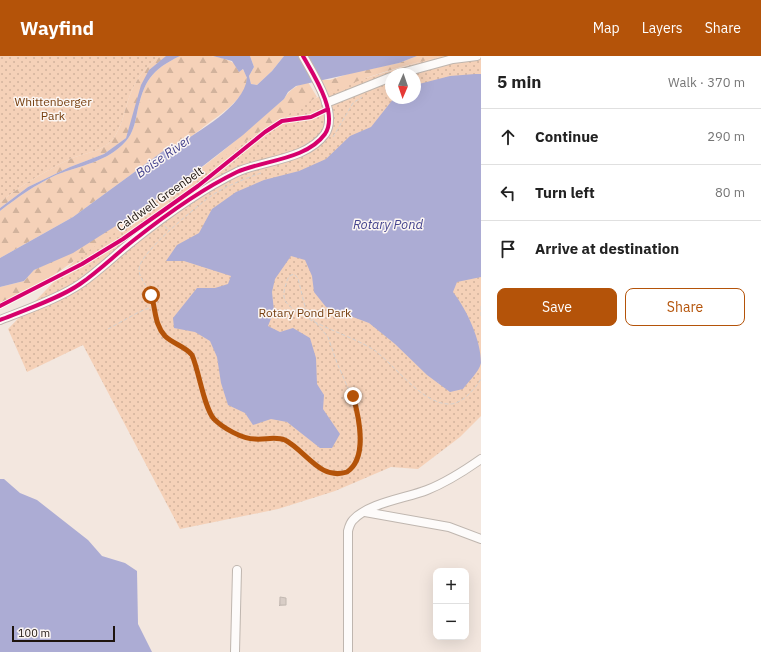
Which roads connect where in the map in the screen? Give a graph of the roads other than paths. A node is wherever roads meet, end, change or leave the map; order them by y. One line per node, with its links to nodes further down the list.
1 (302, 56): 5 (street)
2 (476, 56): 3 (street)
3 (420, 68)
4 (385, 79): 5 (street)
5 (326, 103): 6 (street)
6 (0, 320)
7 (481, 459): 8 (street)
8 (365, 512): 9 (street); 12 (street)
9 (481, 539)
10 (237, 570): 11 (street)
11 (235, 652)
12 (348, 652)

